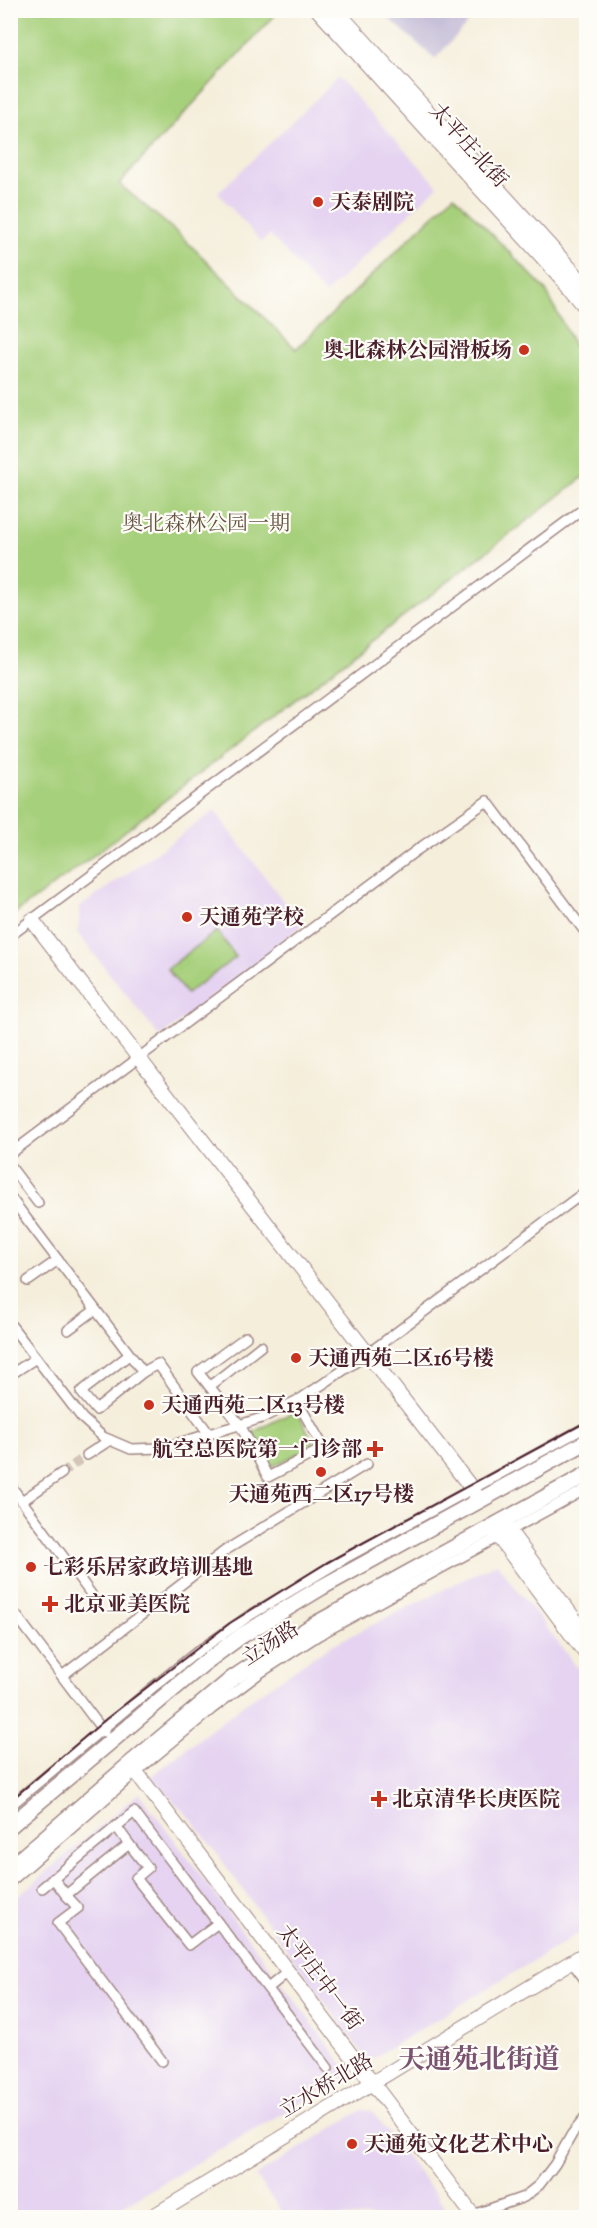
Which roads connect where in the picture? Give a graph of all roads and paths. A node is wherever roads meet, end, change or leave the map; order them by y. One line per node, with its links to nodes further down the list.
1 (318, 10): 4 (street, 太平庄北街)
2 (336, 10): 3 (street, 太平庄北街)
3 (586, 285)
4 (586, 308)
5 (586, 507): 6 (street)
6 (32, 920): 8 (street); 9 (street)
7 (586, 933): 9 (street)
8 (10, 936)
9 (139, 1059): 10 (street); 23 (street)
10 (10, 1154)
11 (10, 1166): 14 (street)
12 (586, 1191): 23 (street)
13 (10, 1197): 15 (street)
14 (38, 1203)
15 (58, 1260): 16 (street); 17 (street)
16 (28, 1281)
17 (95, 1310): 19 (street); 22 (street)
18 (10, 1324): 24 (street)
19 (68, 1330)
20 (246, 1337): 27 (street)
21 (261, 1346): 27 (street)
22 (129, 1355): 25 (street); 25 (street)
23 (366, 1355): 28 (street); 40 (street)
24 (36, 1358): 26 (street); 32 (street)
25 (143, 1372): 31 (street)
26 (10, 1376)
27 (210, 1386): 29 (street)
28 (297, 1401): 29 (street); 29 (street)
29 (240, 1425): 31 (street)
30 (586, 1427): 40 (street, 立汤路)
31 (209, 1434): 32 (street)
32 (110, 1440): 34 (street)
33 (586, 1442): 40 (main road, 立汤路)
34 (87, 1455)
35 (367, 1464): 47 (street)
36 (62, 1473): 41 (street)
37 (586, 1475): 42 (main road, 立汤路)
38 (10, 1485): 41 (street)
39 (586, 1489): 42 (street, 立汤路)
40 (476, 1495): 48 (main road, 立汤路)
41 (22, 1501): 43 (street)
42 (500, 1529): 45 (street); 46 (street); 49 (main road, 立汤路)
43 (91, 1594)
44 (10, 1607): 47 (street)
45 (586, 1635)
46 (586, 1654)
47 (62, 1676): 48 (street)
48 (106, 1735): 50 (street, 立汤路); 51 (main road, 立汤路)
49 (133, 1768): 54 (main road, 立汤路); 56 (street, 立汤路); 62 (street, 太平庄中一街)
50 (10, 1806)
51 (10, 1826)
52 (116, 1827): 53 (street); 55 (street); 59 (street)
53 (129, 1844): 58 (street); 59 (street)
54 (10, 1868)
55 (53, 1878): 57 (street); 58 (street)
56 (10, 1882)
57 (42, 1888)
58 (66, 1895): 65 (street)
59 (218, 1923): 64 (street)
60 (586, 1953): 61 (street, 立水桥北路)
61 (572, 1962): 63 (street); 67 (street, 立水桥北路)
62 (289, 1971): 64 (street); 67 (street, 太平庄中一街)
63 (586, 1981)
64 (268, 1988): 66 (street)
65 (162, 2061)
66 (328, 2068)
67 (373, 2081): 69 (street, 太平庄中一街); 70 (street, 立水桥北路)
68 (586, 2117): 69 (street)
69 (472, 2216)
70 (150, 2217)

